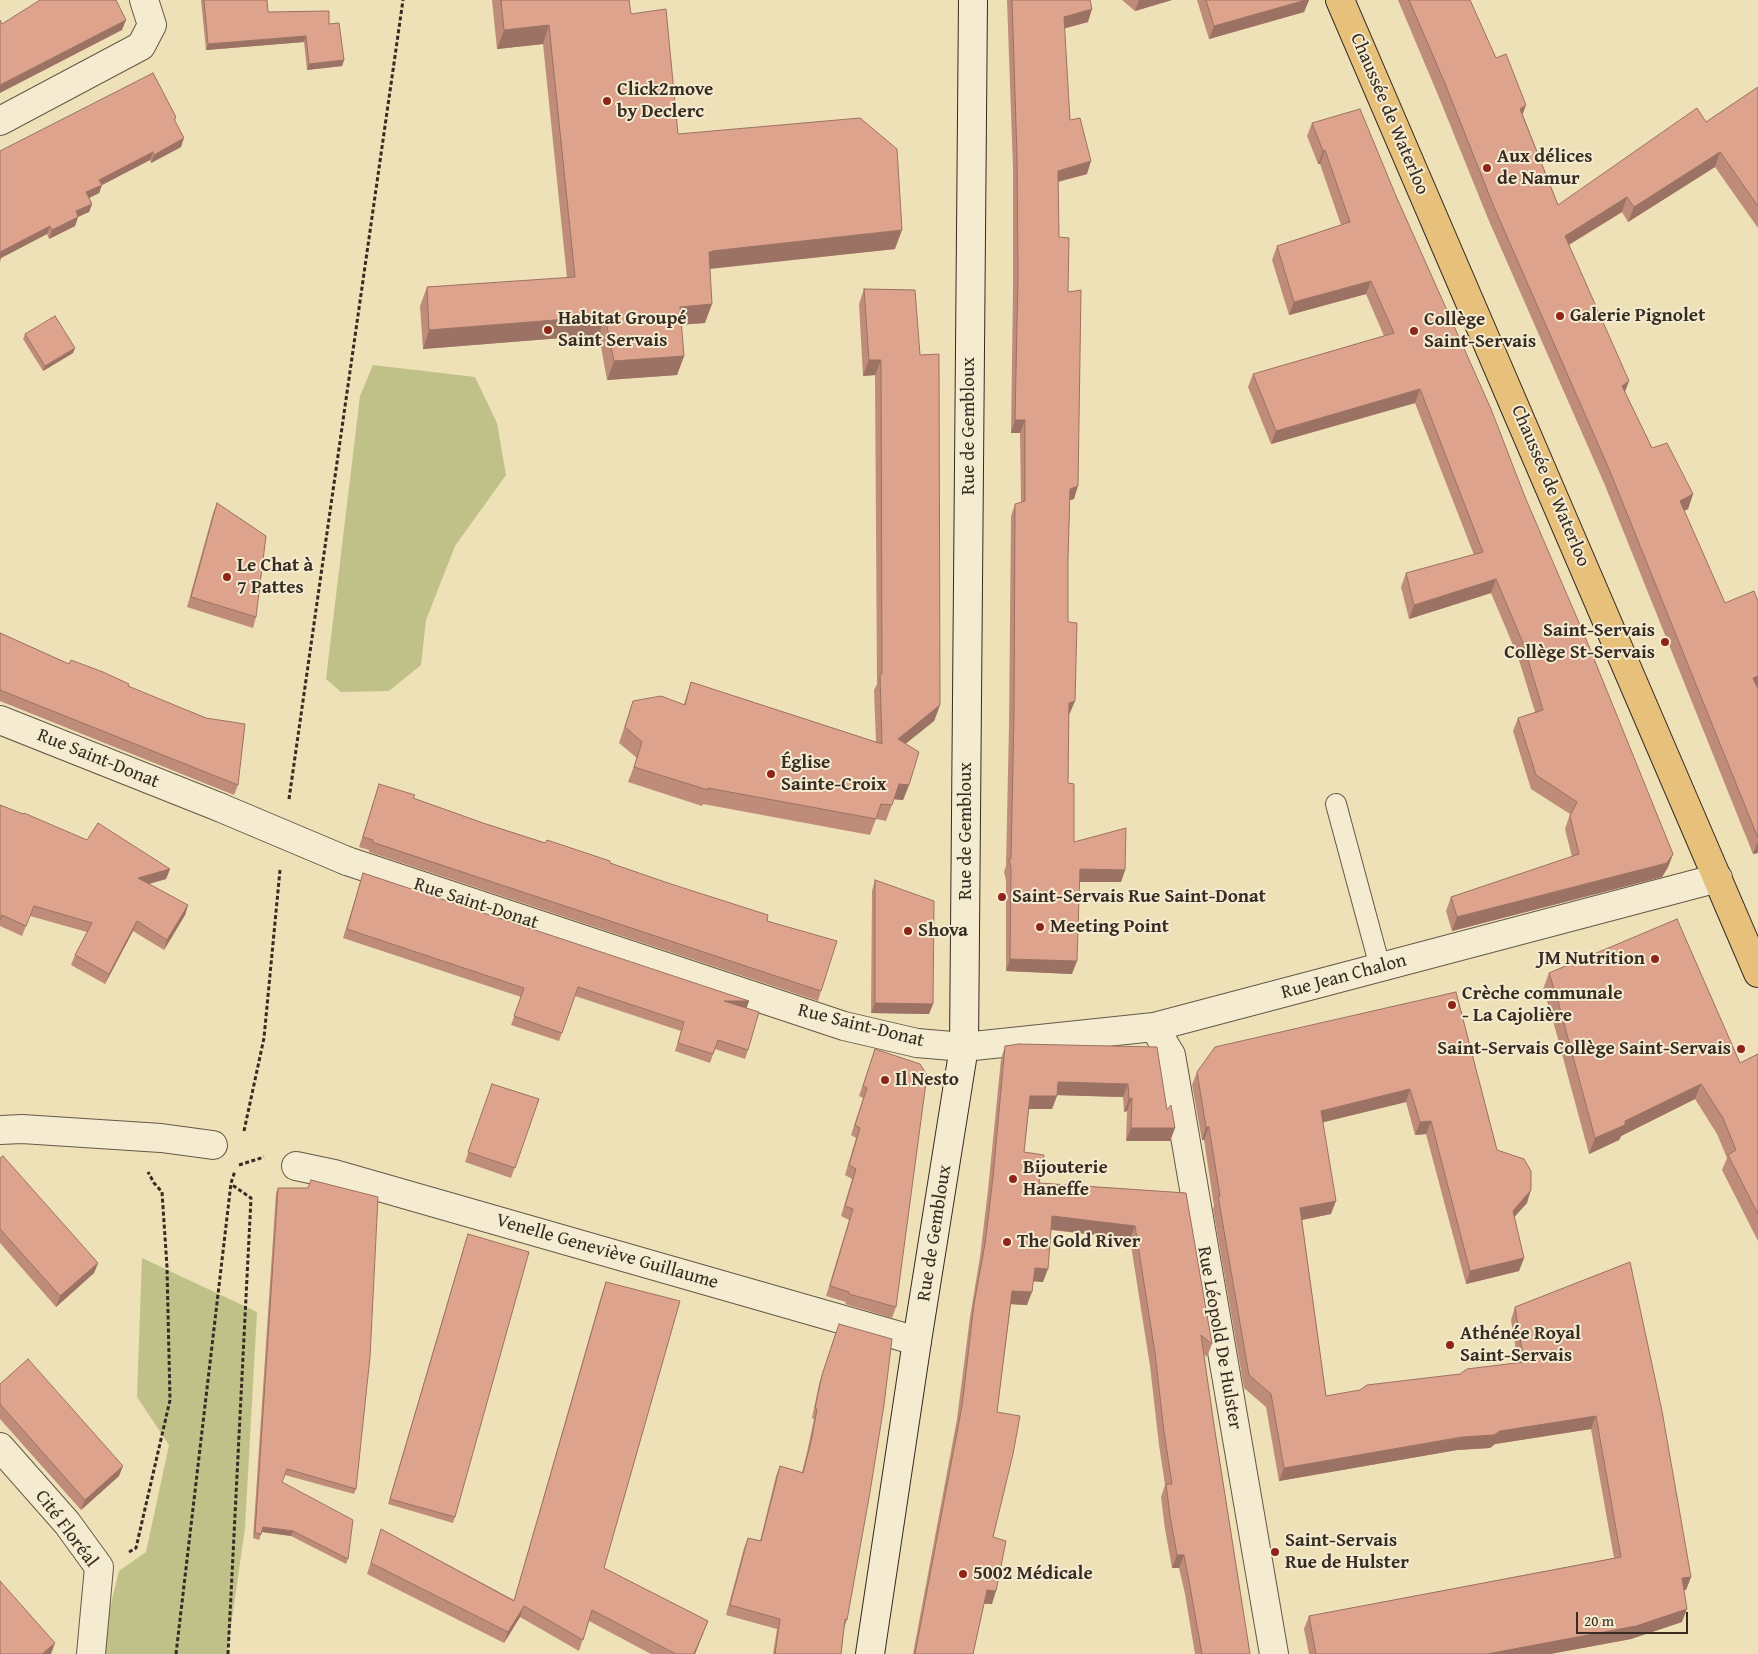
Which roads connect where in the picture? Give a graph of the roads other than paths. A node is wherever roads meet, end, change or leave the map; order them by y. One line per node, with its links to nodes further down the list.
1 (144, 0): 4 (street)
2 (973, 0): 11 (street, Rue de Gembloux)
3 (1340, 0): 7 (main road, Chaussée de Waterloo)
4 (0, 121)
5 (0, 720): 11 (street, Rue Saint-Donat, bridge)
6 (1336, 804): 8 (lane)
7 (1718, 878): 8 (street, Rue Jean Chalon); 9 (main road, Chaussée de Waterloo)
8 (1380, 967): 10 (street, Rue Jean Chalon)
9 (1758, 973)
10 (1154, 1027): 11 (street, Rue Jean Chalon); 19 (street, Rue Léopold De Hulster)
11 (964, 1047): 15 (street, Rue de Gembloux)
12 (0, 1130): 13 (street)
13 (213, 1145)
14 (296, 1166): 15 (street, Venelle Geneviève Guillaume)
15 (917, 1341): 18 (street, Rue de Gembloux)
16 (0, 1447): 17 (street, Cité Floréal)
17 (91, 1654)
18 (870, 1654)
19 (1274, 1654)

